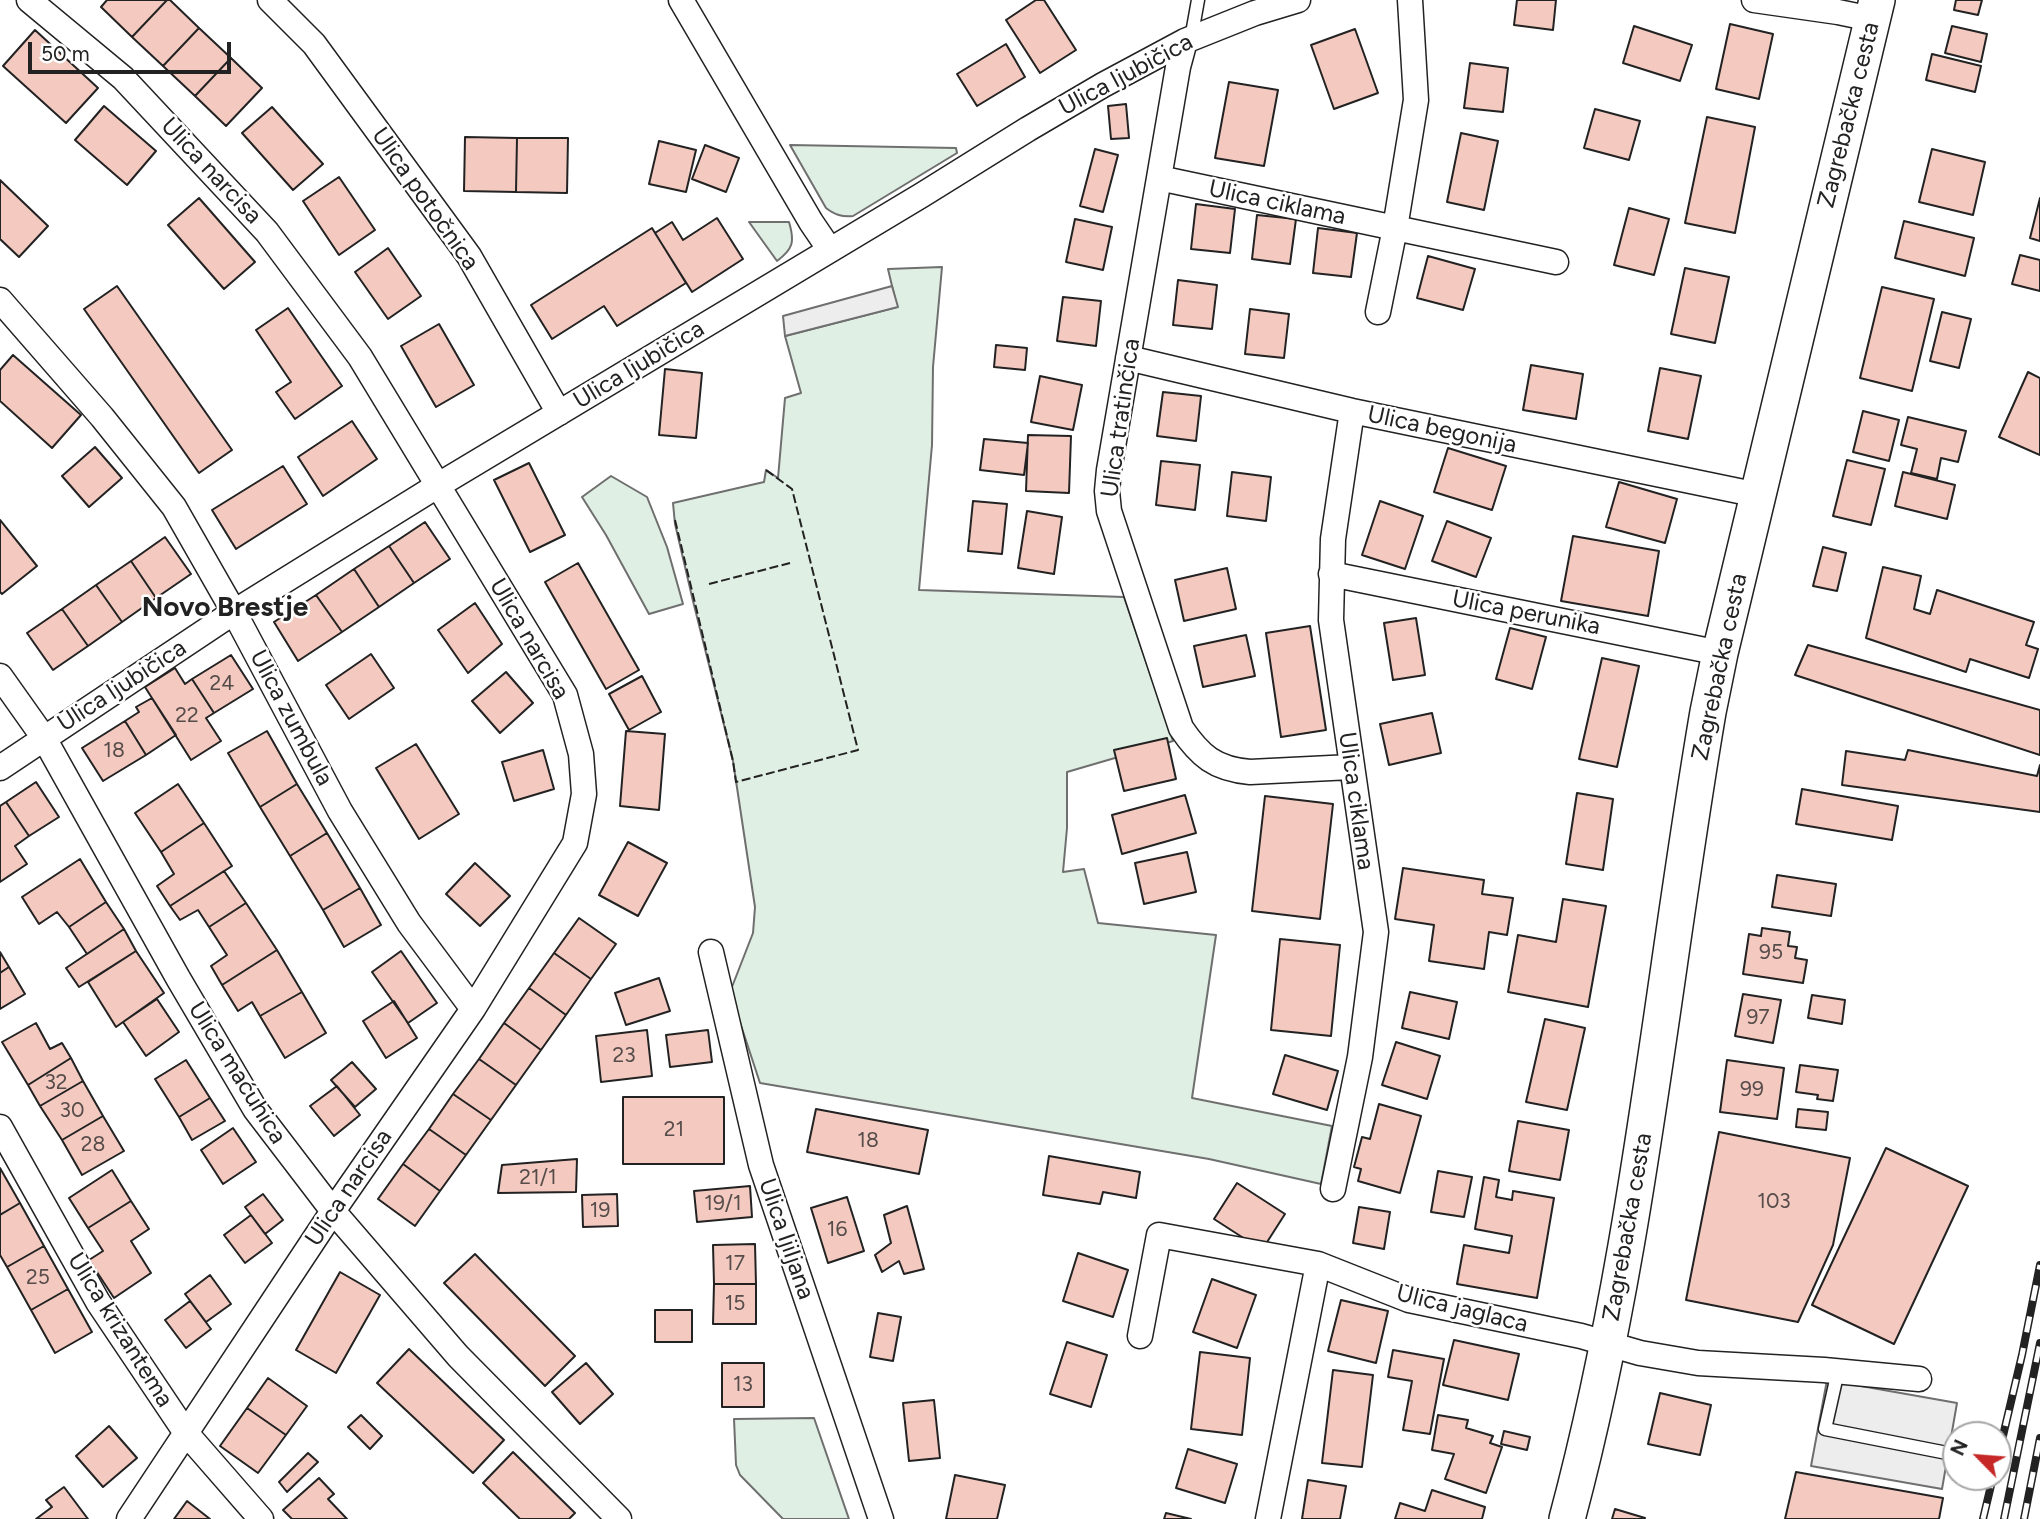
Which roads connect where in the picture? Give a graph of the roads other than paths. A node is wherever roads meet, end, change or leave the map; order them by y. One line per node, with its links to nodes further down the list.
1 (29, 0): 19 (street, Ulica narcisa)
2 (270, 0): 18 (street, Ulica potočnica)
3 (681, 0): 12 (street)
4 (1198, 0): 9 (lane)
5 (1298, 0): 9 (street, Ulica ljubičica)
6 (1410, 0): 11 (street)
7 (1754, 0): 8 (street)
8 (1875, 10): 20 (main road, Zagrebačka cesta)
9 (1188, 40): 10 (street, Ulica tratinčica); 12 (street, Ulica ljubičica)
10 (1159, 177): 11 (street, Ulica ciklama); 16 (street, Ulica tratinčica)
11 (1395, 228): 13 (street, Ulica ciklama); 15 (street)
12 (830, 250): 18 (street, Ulica ljubičica)
13 (1556, 262)
14 (0, 300): 22 (street, Ulica zumbula)
15 (1378, 312)
16 (1128, 358): 17 (street, Ulica begonija); 26 (street, Ulica tratinčica)
17 (1353, 411): 20 (street, Ulica begonija); 21 (street, Ulica ciklama)
18 (559, 413): 19 (street, Ulica ljubičica)
19 (437, 486): 22 (street, Ulica ljubičica); 29 (street, Ulica narcisa)
20 (1758, 495): 23 (main road, Zagrebačka cesta)
21 (1331, 574): 23 (street, Ulica perunika); 26 (street, Ulica ciklama)
22 (234, 612): 25 (street, Ulica ljubičica); 29 (street, Ulica zumbula)
23 (1720, 653): 35 (main road, Zagrebačka cesta)
24 (0, 676): 25 (street, Ulica maćuhica)
25 (44, 738): 27 (street, Ulica ljubičica); 32 (street, Ulica maćuhica)
26 (1351, 766): 31 (street, Ulica ciklama)
27 (0, 768)
28 (711, 952): 43 (street, Ulica ljiljana)
29 (473, 1009): 32 (street, Ulica narcisa)
30 (0, 1127): 38 (street, Ulica krizantema)
31 (1333, 1189)
32 (333, 1211): 38 (street, Ulica narcisa); 42 (street, Ulica maćuhica)
33 (1318, 1264): 34 (street, Ulica jaglaca); 35 (street, Ulica jaglaca); 44 (street)
34 (1140, 1336)
35 (1608, 1344): 36 (street, Zagrebačka cesta); 45 (main road, Zagrebačka cesta)
36 (1838, 1371): 37 (street, Zagrebačka cesta); 39 (lane)
37 (1919, 1379)
38 (186, 1433): 40 (street, Ulica narcisa); 41 (street, Ulica krizantema)
39 (1942, 1452)
40 (130, 1519)
41 (261, 1519)
42 (619, 1519)
43 (881, 1519)
44 (1268, 1519)
45 (1567, 1519)

